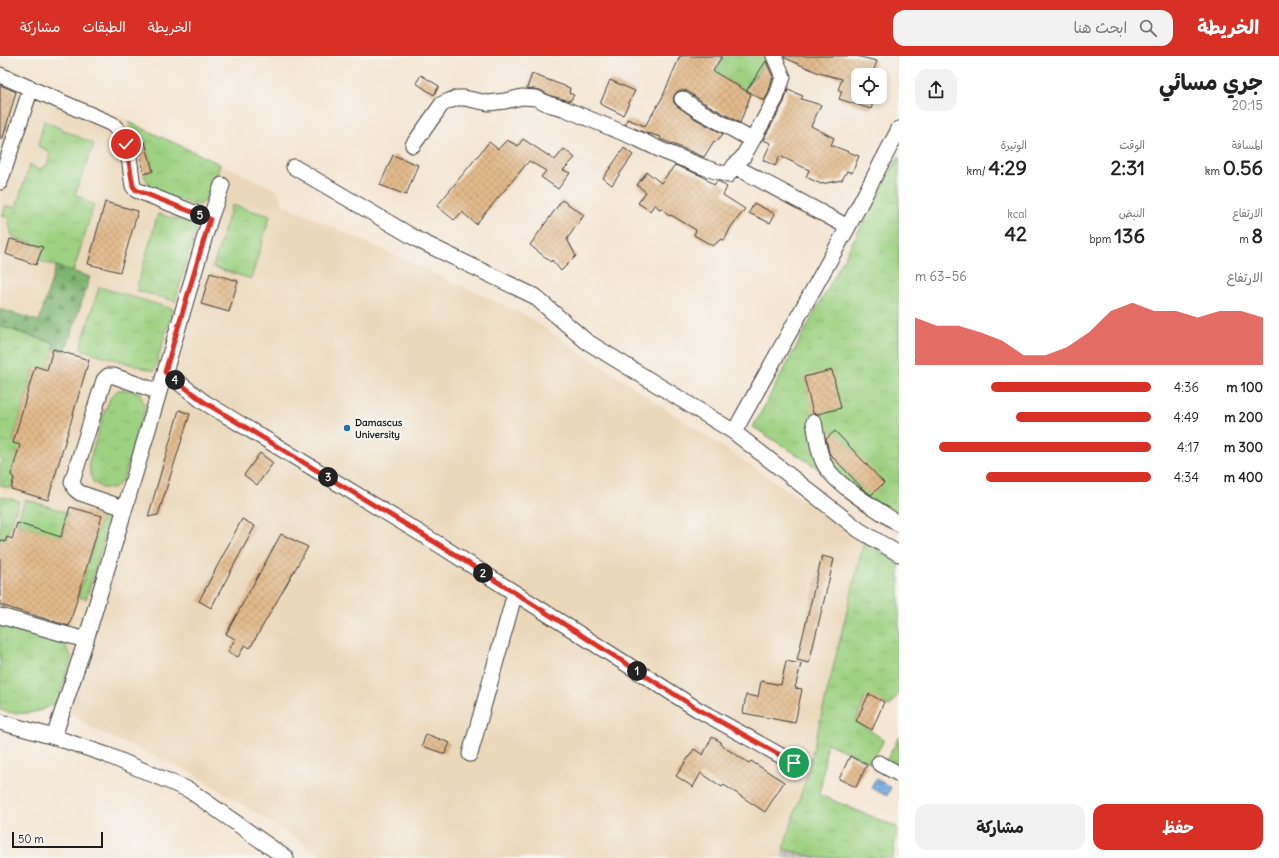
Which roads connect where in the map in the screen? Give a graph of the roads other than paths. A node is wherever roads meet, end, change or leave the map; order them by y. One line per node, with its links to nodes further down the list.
1 (774, 56): 6 (street)
2 (0, 75): 3 (street)
3 (31, 88): 10 (street); 12 (street)
4 (682, 99): 6 (street)
5 (899, 129): 13 (street)
6 (752, 140): 8 (street)
7 (413, 145): 8 (street)
8 (734, 166): 13 (street)
9 (294, 167): 17 (street)
10 (0, 182)
11 (222, 185): 12 (street)
12 (210, 219): 14 (street)
13 (848, 227): 17 (street)
14 (165, 372): 15 (street); 21 (street)
15 (159, 392): 18 (street); 18 (street)
16 (814, 422): 19 (street)
17 (734, 432): 20 (street)
18 (124, 508): 23 (street)
19 (899, 524)
20 (899, 554)
21 (515, 593): 26 (street); 27 (street)
22 (0, 616): 23 (street)
23 (86, 640): 25 (street)
24 (0, 722): 25 (street)
25 (54, 737): 30 (street)
26 (470, 754)
27 (794, 763)
28 (879, 764): 29 (street)
29 (899, 774)
30 (286, 858)

